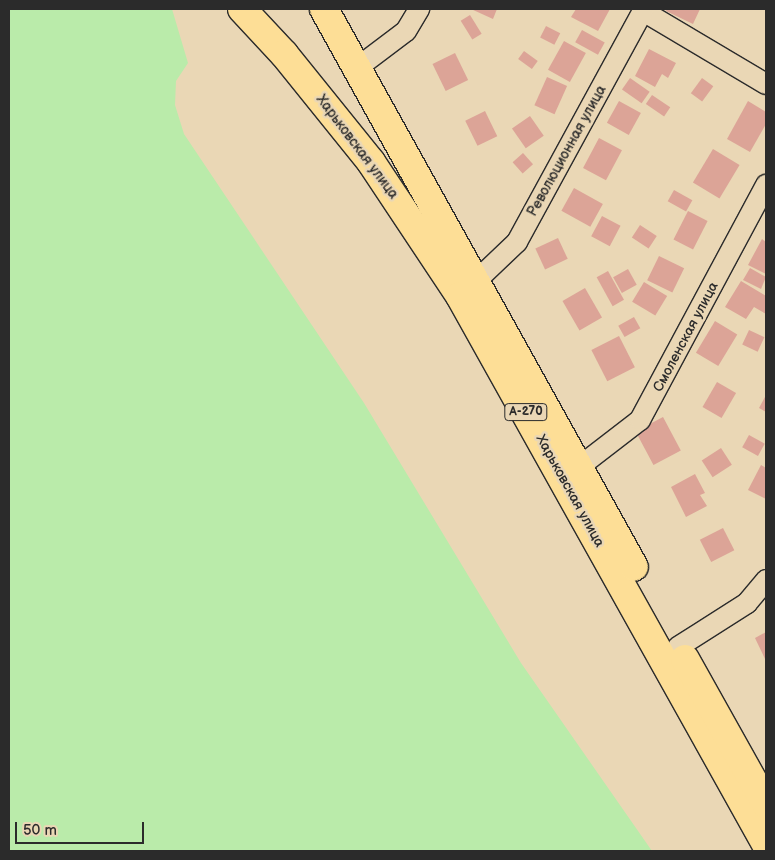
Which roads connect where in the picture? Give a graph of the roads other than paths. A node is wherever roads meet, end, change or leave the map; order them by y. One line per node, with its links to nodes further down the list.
1 (242, 9): 13 (highway, Харьковская улица / А-270)
2 (324, 9): 5 (highway, Харьковская улица / А-270)
3 (418, 9): 5 (street)
4 (644, 10): 6 (street); 8 (street, Революционная улица)
5 (357, 68): 8 (highway, Харьковская улица / А-270)
6 (766, 84)
7 (766, 186): 9 (street, Смоленская улица)
8 (475, 282): 9 (highway, Харьковская улица / А-270)
9 (579, 467): 11 (highway, Харьковская улица / А-270)
10 (766, 580): 11 (street)
11 (678, 647): 12 (highway, Харьковская улица / А-270)
12 (766, 804)
13 (766, 844)

